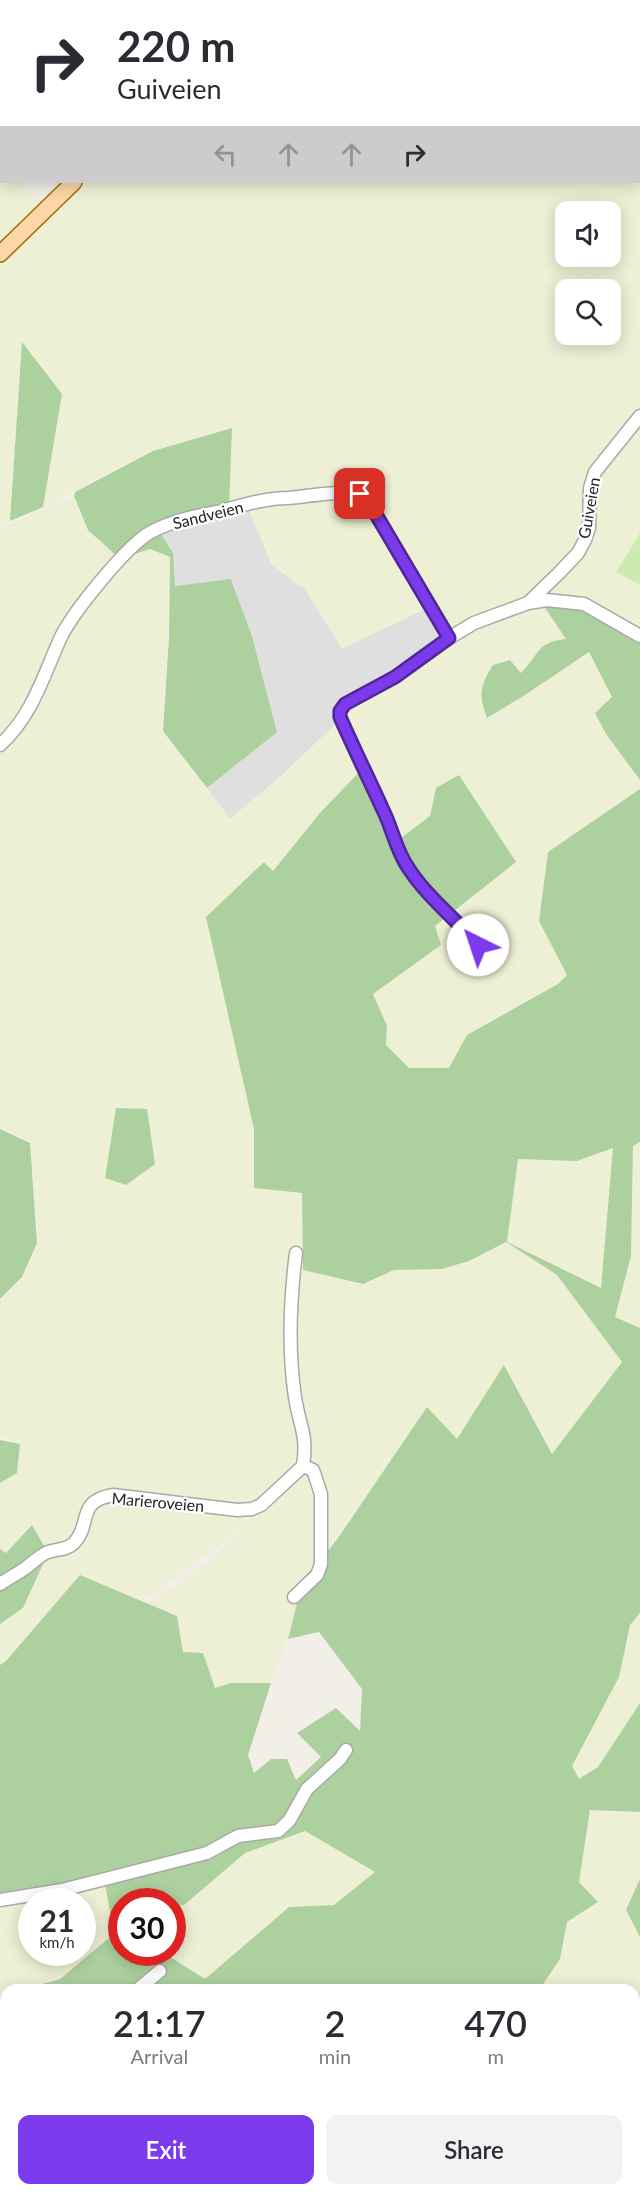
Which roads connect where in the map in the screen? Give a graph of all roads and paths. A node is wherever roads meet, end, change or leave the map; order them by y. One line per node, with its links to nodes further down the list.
1 (73, 183): 2 (main road)
2 (0, 254)
3 (640, 416): 4 (street, Guiveien)
4 (528, 603): 5 (street); 6 (street, Guiveien)
5 (640, 636)
6 (449, 638): 7 (street, Sandveien); 8 (street, Guiveien)
7 (0, 745)
8 (478, 945)
9 (296, 1253): 10 (street)
10 (303, 1466): 11 (street, Marieroveien); 12 (street)
11 (0, 1584)
12 (294, 1596)
13 (346, 1750): 14 (street)
14 (0, 1900)
15 (160, 1971): 16 (street)
16 (144, 1984)

